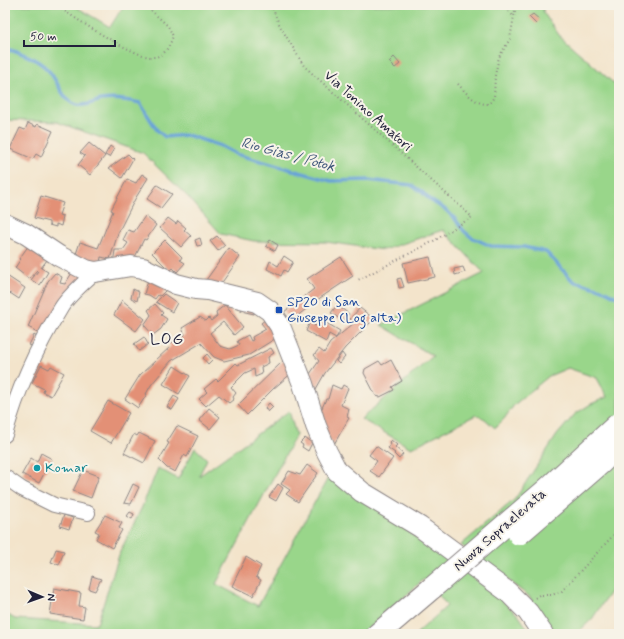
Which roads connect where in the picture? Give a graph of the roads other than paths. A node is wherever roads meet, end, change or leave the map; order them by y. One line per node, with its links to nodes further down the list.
1 (5, 224): 2 (street)
2 (95, 272): 4 (street); 11 (street)
3 (619, 423): 8 (highway, Nuova Sopraelevata, bridge)
4 (5, 435)
5 (619, 445): 8 (highway, Nuova Sopraelevata, bridge)
6 (5, 477): 7 (street)
7 (88, 513)
8 (437, 594): 9 (highway, Nuova Sopraelevata); 10 (highway, Nuova Sopraelevata)
9 (378, 634)
10 (402, 634)
11 (543, 634)

